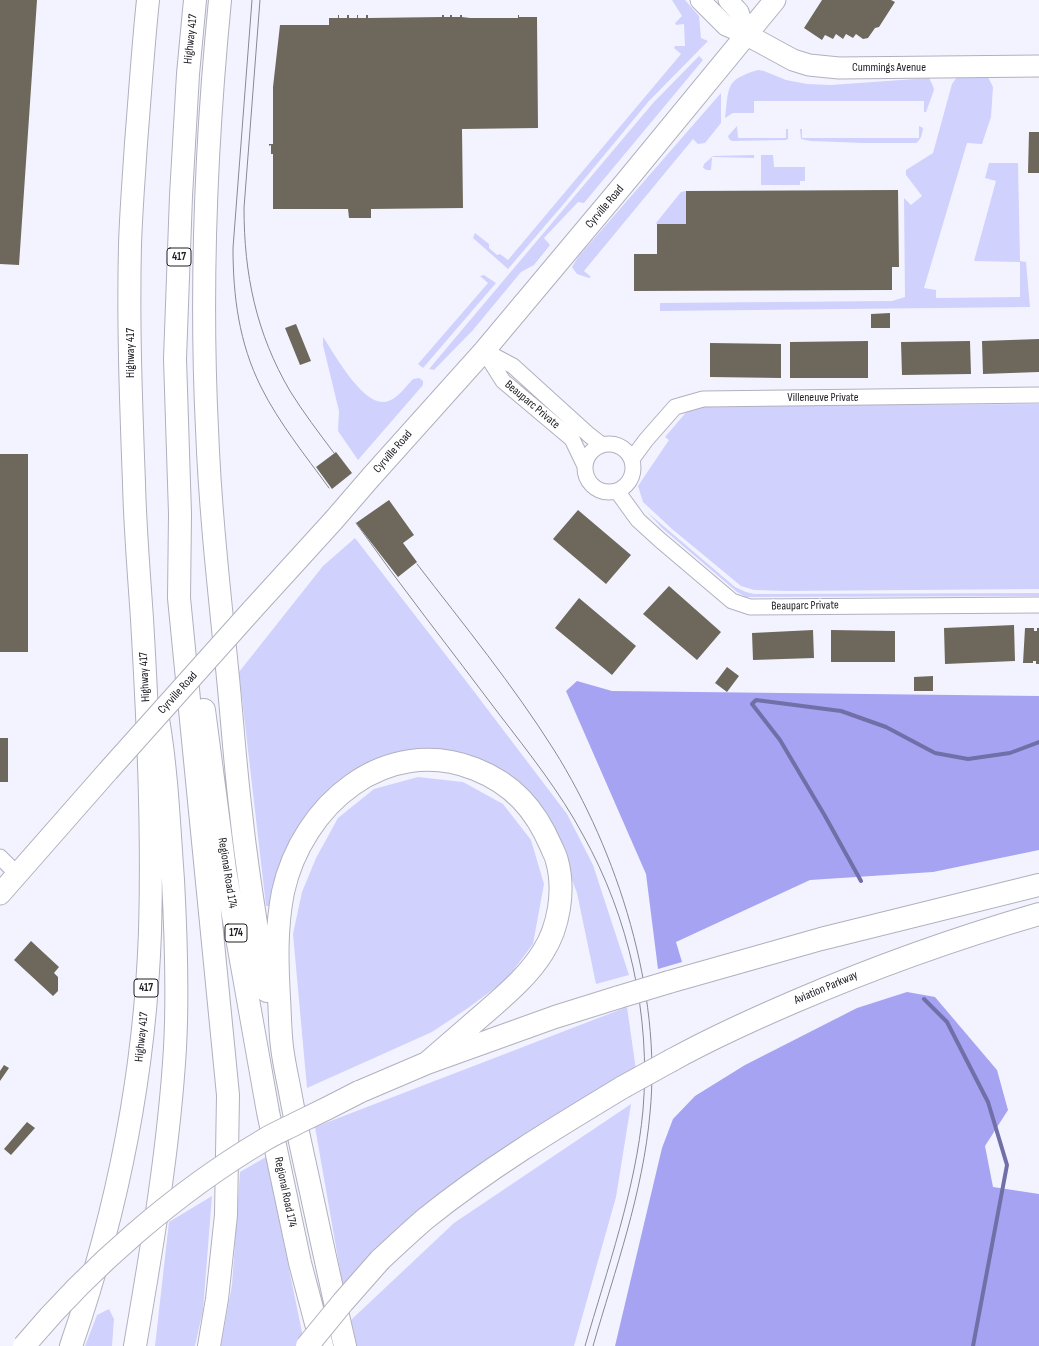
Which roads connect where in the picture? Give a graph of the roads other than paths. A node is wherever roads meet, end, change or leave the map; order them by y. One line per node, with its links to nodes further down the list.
1 (195, 0): 15 (main road, Highway 417 / 417)
2 (220, 0): 23 (main road)
3 (700, 0): 7 (street)
4 (728, 0): 7 (street)
5 (775, 0): 7 (main road, Cyrville Road)
6 (148, 1): 17 (main road, Highway 417 / 417)
7 (747, 35): 8 (main road, Cummings Avenue); 9 (main road, Cyrville Road)
8 (1039, 66)
9 (484, 351): 11 (street, Beauparc Private); 13 (street, Beauparc Private); 19 (main road, Cyrville Road, bridge)
10 (1039, 395): 12 (street, Villeneuve Private)
11 (602, 445): 12 (street); 13 (street)
12 (632, 459): 14 (street)
13 (585, 466): 14 (street)
14 (616, 491): 16 (street, Beauparc Private)
15 (180, 514): 28 (main road, Highway 417 / 417); 30 (main road, Regional Road 174 / 174)
16 (1039, 605)
17 (142, 621): 26 (main road, Highway 417 / 417); 27 (main road)
18 (0, 857): 19 (street)
19 (18, 874): 21 (main road, Cyrville Road)
20 (1039, 885): 24 (main road, bridge)
21 (0, 894)
22 (1039, 914): 29 (main road, Aviation Parkway, bridge)
23 (282, 1047): 24 (main road); 31 (main road)
24 (427, 1063): 25 (main road, bridge)
25 (24, 1346)
26 (71, 1346)
27 (135, 1346)
28 (209, 1346)
29 (307, 1346)
30 (322, 1346)
31 (345, 1346)

